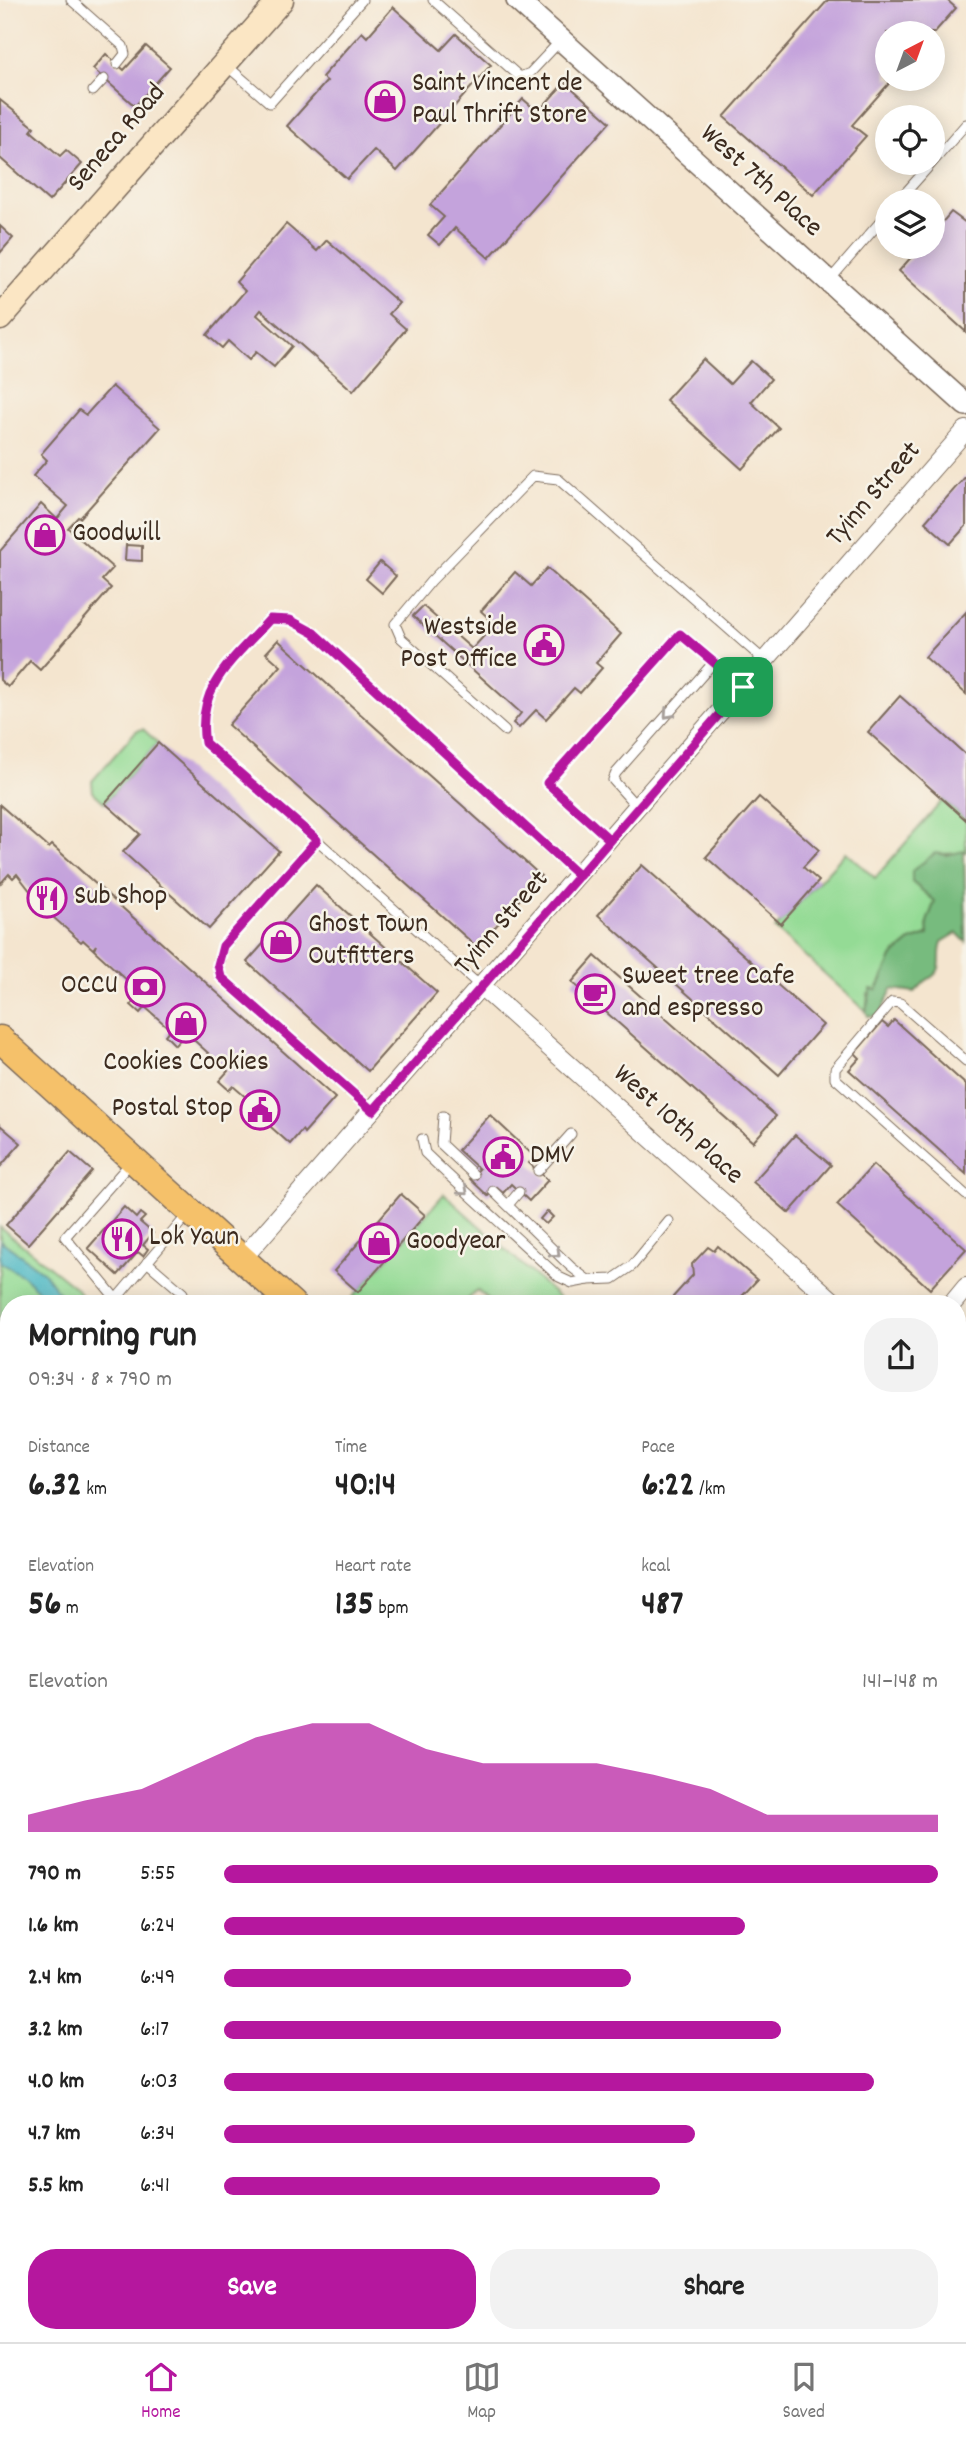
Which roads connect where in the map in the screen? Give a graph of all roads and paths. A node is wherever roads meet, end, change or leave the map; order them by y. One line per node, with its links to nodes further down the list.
1 (71, 0): 7 (lane)
2 (281, 0): 8 (main road, Seneca Road)
3 (362, 0): 8 (lane)
4 (433, 0): 6 (lane)
5 (517, 0): 6 (street, West 7th Place)
6 (561, 40): 16 (street, West 7th Place)
7 (117, 64)
8 (225, 64): 17 (main road, Seneca Road)
9 (104, 79): 10 (lane)
10 (93, 91)
11 (966, 124): 12 (lane)
12 (945, 147)
13 (921, 175): 14 (lane)
14 (908, 189)
15 (875, 228): 16 (lane)
16 (829, 281): 18 (street, West 7th Place)
17 (0, 318)
18 (966, 404)
19 (966, 430): 20 (street, Tyinn Street)
20 (765, 662): 22 (street, Tyinn Street); 23 (lane)
21 (713, 663): 22 (lane); 24 (lane, one-way to 24); 26 (lane)
22 (743, 687): 24 (street, Tyinn Street)
23 (505, 731)
24 (638, 808): 26 (street, Tyinn Street)
25 (317, 840): 27 (lane); 28 (lane); 31 (lane)
26 (610, 840): 27 (street, Tyinn Street)
27 (579, 876): 28 (street, Tyinn Street)
28 (482, 988): 31 (street, Tyinn Street); 51 (street, West 10th Place)
29 (0, 1040): 35 (main road)
30 (966, 1061): 40 (lane)
31 (373, 1111): 44 (street, Tyinn Street)
32 (443, 1116): 37 (lane)
33 (571, 1134): 36 (lane)
34 (422, 1139): 46 (lane, one-way to 46)
35 (133, 1159): 42 (main road); 48 (lane)
36 (538, 1171)
37 (474, 1175)
38 (492, 1191): 41 (lane)
39 (519, 1192): 41 (lane)
40 (966, 1195)
41 (508, 1205): 46 (lane, one-way to 46)
42 (190, 1212): 44 (main road); 45 (lane)
43 (669, 1221): 46 (lane)
44 (242, 1259): 50 (main road)
45 (147, 1262): 47 (lane); 49 (lane)
46 (588, 1280)
47 (183, 1293)
48 (113, 1295)
49 (122, 1295)
50 (282, 1295)
51 (826, 1295)

